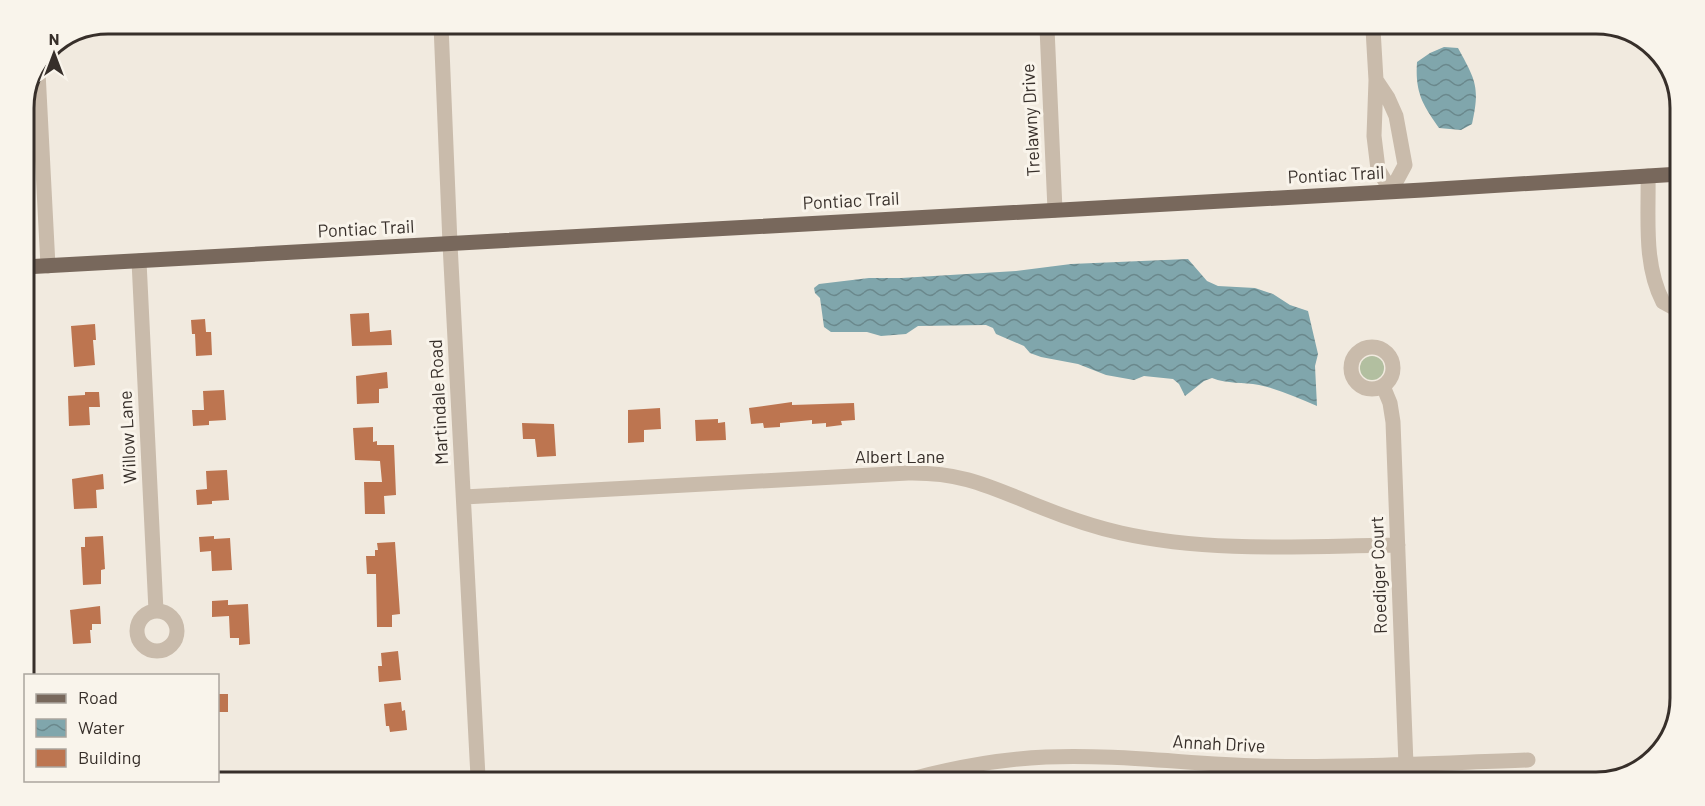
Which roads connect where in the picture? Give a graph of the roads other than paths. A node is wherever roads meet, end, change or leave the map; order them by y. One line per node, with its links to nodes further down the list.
1 (441, 34): 10 (street, Martindale Road)
2 (1047, 34): 9 (street, Trelawny Drive)
3 (1373, 34): 4 (street)
4 (1376, 80): 8 (street); 8 (street)
5 (39, 85): 12 (street)
6 (1670, 175): 7 (main road, Pontiac Trail)
7 (1648, 176): 8 (main road, Pontiac Trail); 14 (street)
8 (1391, 191): 9 (main road, Pontiac Trail)
9 (1055, 210): 10 (main road, Pontiac Trail)
10 (450, 244): 11 (main road, Pontiac Trail); 16 (street, Martindale Road)
11 (139, 261): 12 (main road, Pontiac Trail); 18 (street, Willow Lane)
12 (48, 266): 13 (main road, Pontiac Trail)
13 (35, 267)
14 (1670, 306)
15 (1383, 386): 17 (street, Roediger Court)
16 (464, 496): 17 (street, Albert Lane); 21 (street, Martindale Road)
17 (1398, 545): 20 (street, Roediger Court)
18 (156, 611)
19 (1528, 760): 20 (street, Annah Drive)
20 (1406, 765): 22 (street, Annah Drive)
21 (478, 772)
22 (943, 772)

